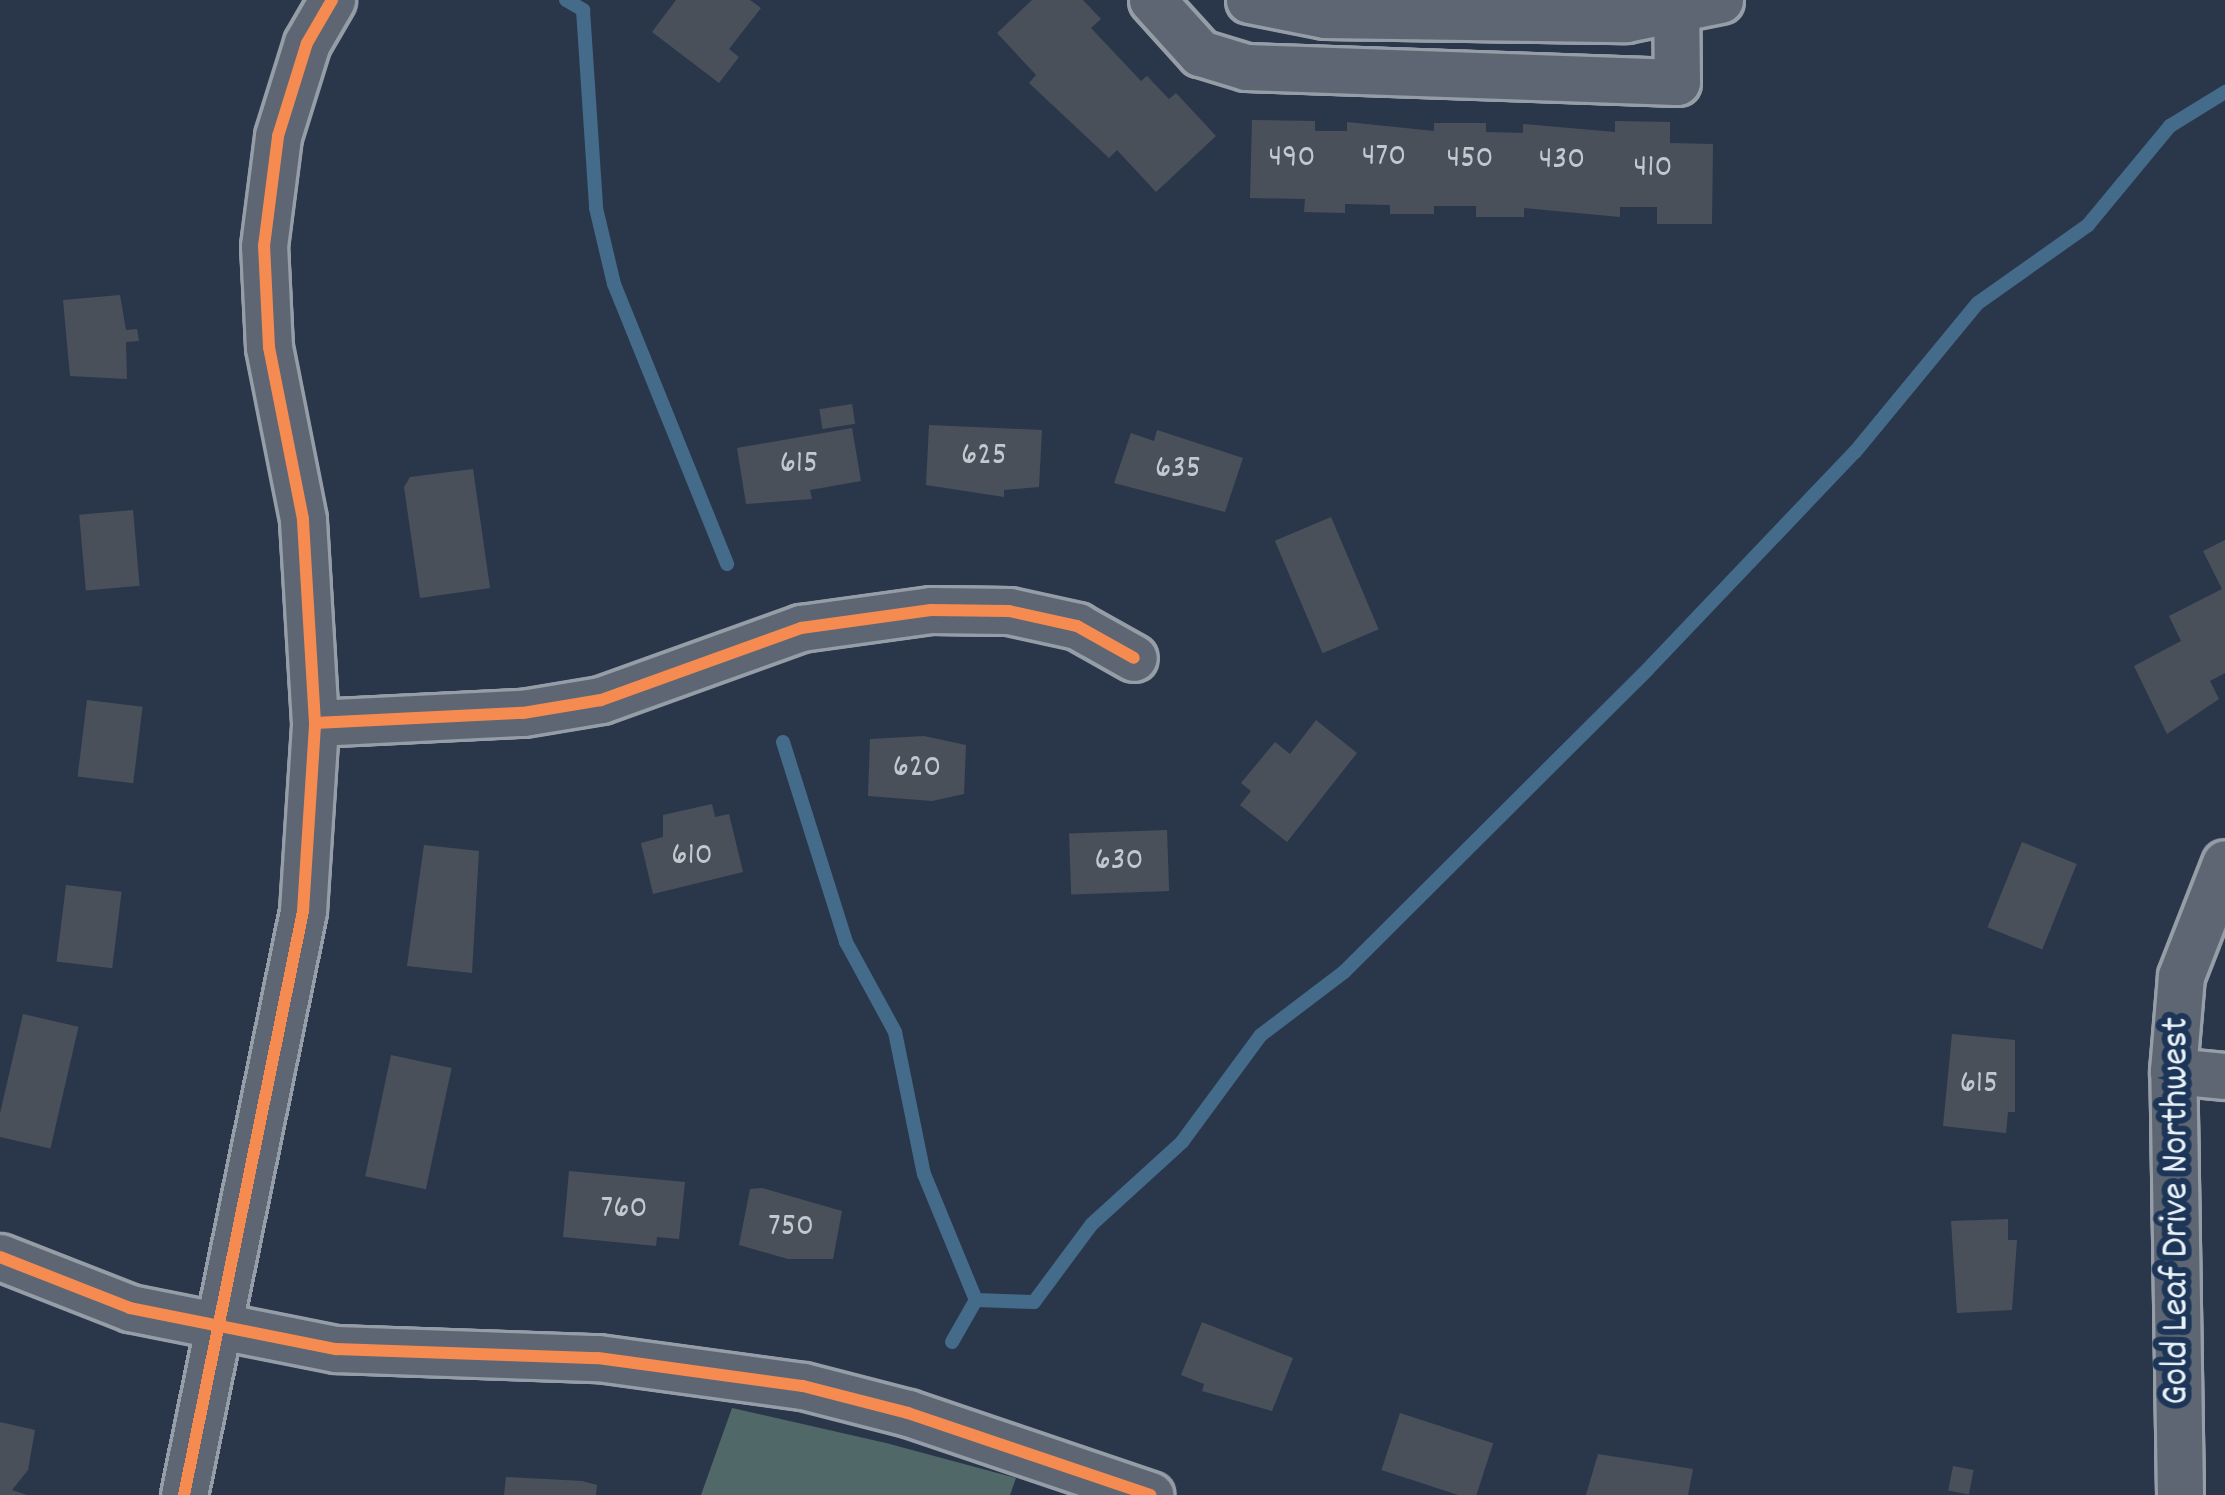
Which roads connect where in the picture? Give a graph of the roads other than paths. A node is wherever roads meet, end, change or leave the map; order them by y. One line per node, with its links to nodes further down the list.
1 (332, 0): 9 (street)
2 (1152, 0): 7 (street)
3 (1720, 0): 5 (street)
4 (1256, 4): 6 (street); 7 (street)
5 (1676, 7): 6 (street); 7 (street)
6 (1479, 8)
7 (1246, 68)
8 (1134, 658): 9 (street)
9 (315, 723): 14 (street)
10 (2225, 863): 11 (street, Gold Leaf Drive Northwest)
11 (2173, 1071): 12 (street); 17 (street, Gold Leaf Drive Northwest)
12 (2225, 1076)
13 (0, 1257): 14 (street)
14 (217, 1330): 15 (street); 16 (street)
15 (184, 1495)
16 (1150, 1495)
17 (2180, 1495)

